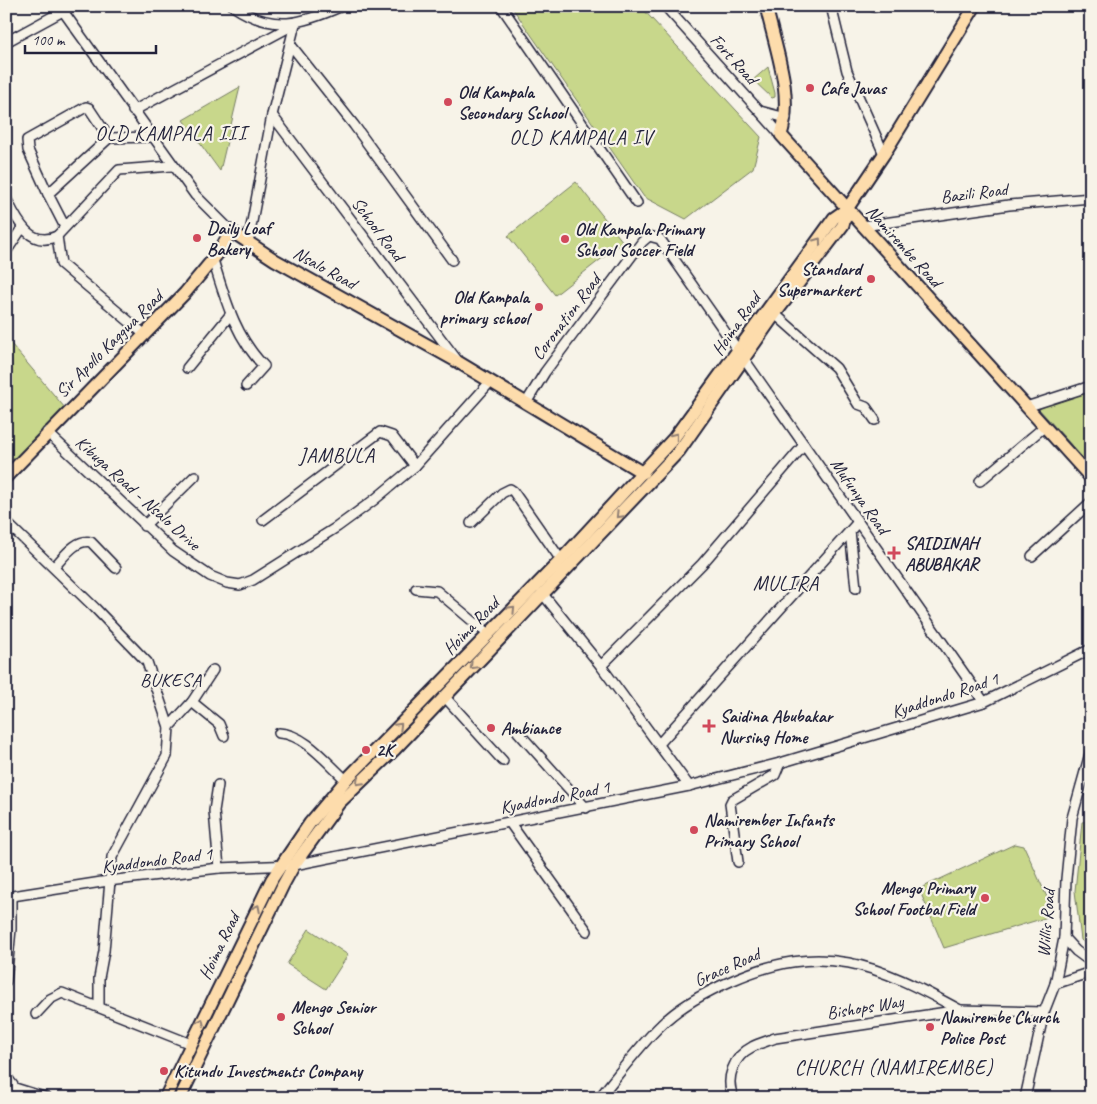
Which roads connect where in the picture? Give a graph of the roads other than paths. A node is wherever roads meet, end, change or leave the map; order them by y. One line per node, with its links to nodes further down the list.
1 (72, 6): 9 (street)
2 (234, 6): 10 (street)
3 (342, 6): 10 (street)
4 (501, 6): 25 (street)
5 (665, 6): 14 (street, Fort Road)
6 (766, 6): 16 (main road)
7 (831, 6): 20 (street)
8 (975, 6): 20 (main road, Hoima Road)
9 (63, 11): 11 (street); 13 (street, Nsalo Road)
10 (295, 24): 12 (street); 13 (street)
11 (6, 42)
12 (290, 44): 15 (street); 35 (street)
13 (133, 111): 18 (street, Nsalo Road)
14 (759, 111): 16 (street, Fort Road); 17 (street, Fort Road)
15 (272, 115): 32 (street); 40 (street, School Road)
16 (786, 118): 17 (main road)
17 (780, 135): 26 (main road, Namirembe Road)
18 (152, 137): 19 (street); 21 (street, Nsalo Road)
19 (109, 138): 22 (street); 22 (street)
20 (884, 154): 26 (main road, Hoima Road)
21 (172, 166): 28 (street); 30 (street, Nsalo Road)
22 (48, 194): 28 (street)
23 (6, 198): 29 (street)
24 (1091, 198): 27 (street, Bazili Road)
25 (637, 203)
26 (847, 208): 27 (main road, Namirembe Road); 37 (main road, Hoima Road); 39 (main road, Hoima Road, one-way to 26)
27 (863, 226): 46 (main road, Namirembe Road)
28 (66, 227): 31 (street)
29 (22, 228): 31 (street); 33 (street)
30 (231, 231): 32 (main road, Nsalo Road); 34 (main road, Sir Apollo Kaggwa Road)
31 (56, 236): 38 (street)
32 (248, 243): 40 (main road, Nsalo Road)
33 (6, 252)
34 (213, 260): 36 (street); 38 (main road, Sir Apollo Kaggwa Road)
35 (452, 260)
36 (230, 314): 41 (street); 43 (street)
37 (775, 314): 39 (main road, Hoima Road); 47 (street)
38 (144, 334): 49 (main road, Sir Apollo Kaggwa Road)
39 (741, 355): 45 (street, Coronation Road); 50 (street, Mufunya Road); 52 (main road, Hoima Road, one-way to 39); 70 (main road, Hoima Road, one-way to 70)
40 (458, 362): 42 (main road, Nsalo Road)
41 (187, 368)
42 (491, 382): 45 (main road, Nsalo Road); 51 (street, Kibuga Road - Nsalo Drive)
43 (246, 386)
44 (1091, 386): 46 (street)
45 (526, 403): 52 (main road, Nsalo Road)
46 (1026, 407): 48 (main road, Namirembe Road)
47 (875, 420)
48 (1044, 427): 55 (main road, Namirembe Road); 56 (street)
49 (47, 432): 54 (main road, Sir Apollo Kaggwa Road); 62 (street, Kibuga Road - Nsalo Drive)
50 (804, 445): 60 (street, Mufunya Road); 73 (street)
51 (415, 466): 58 (street); 62 (street, Kibuga Road - Nsalo Drive)
52 (643, 473): 65 (main road, Hoima Road)
53 (195, 476): 62 (street)
54 (6, 477)
55 (1091, 478)
56 (980, 481)
57 (1091, 502): 64 (street)
58 (263, 520)
59 (6, 522): 66 (street)
60 (858, 522): 63 (street); 77 (street, Mufunya Road)
61 (471, 523): 65 (street)
62 (144, 526)
63 (850, 531): 68 (street); 82 (street)
64 (1032, 556)
65 (561, 560): 71 (main road, Hoima Road, one-way to 65)
66 (54, 568): 67 (street); 78 (street)
67 (116, 568)
68 (856, 588)
69 (416, 590): 71 (street)
70 (542, 593): 73 (street); 75 (main road, Hoima Road, one-way to 75)
71 (488, 634): 86 (main road, Hoima Road, one-way to 71)
72 (1091, 650): 77 (street, Kyaddondo Road 1)
73 (601, 666): 82 (street)
74 (213, 670): 76 (street)
75 (444, 696): 84 (street); 92 (main road, Hoima Road, one-way to 92)
76 (192, 702): 78 (street); 81 (street)
77 (984, 702): 85 (street, Kyaddondo Road 1)
78 (169, 727): 95 (street)
79 (518, 732): 89 (street)
80 (279, 733): 86 (street)
81 (224, 736)
82 (659, 744): 88 (street)
83 (1091, 750): 98 (street, Willis Road)
84 (503, 761)
85 (780, 763): 88 (street, Kyaddondo Road 1); 91 (street)
86 (346, 780): 93 (main road, Hoima Road)
87 (218, 785): 94 (street)
88 (689, 786): 89 (street, Kyaddondo Road 1)
89 (586, 808): 90 (street, Kyaddondo Road 1)
90 (510, 823): 92 (street, Kyaddondo Road 1); 97 (street)
91 (738, 862)
92 (294, 865): 93 (street, Kyaddondo Road 1); 111 (main road, Hoima Road)
93 (279, 867): 94 (street, Kyaddondo Road 1); 107 (main road, Hoima Road, one-way to 93)
94 (219, 868): 95 (street, Kyaddondo Road 1)
95 (108, 881): 96 (street, Kyaddondo Road 1); 103 (street)
96 (9, 897): 101 (street)
97 (587, 931)
98 (1064, 938): 99 (street); 102 (street, Willis Road)
99 (1091, 962)
100 (1091, 972): 102 (street)
101 (6, 981)
102 (1055, 984): 105 (street, Willis Road)
103 (99, 1007): 106 (street); 107 (street)
104 (960, 1010): 105 (street, Bishops Way); 112 (street, Grace Road); 113 (street, Bishops Way)
105 (1044, 1012): 114 (street, Willis Road)
106 (36, 1014)
107 (191, 1044): 110 (main road, Hoima Road)
108 (6, 1076): 109 (street)
109 (47, 1098)
110 (165, 1098)
111 (180, 1098)
112 (599, 1098)
113 (734, 1098)
114 (1025, 1098)

